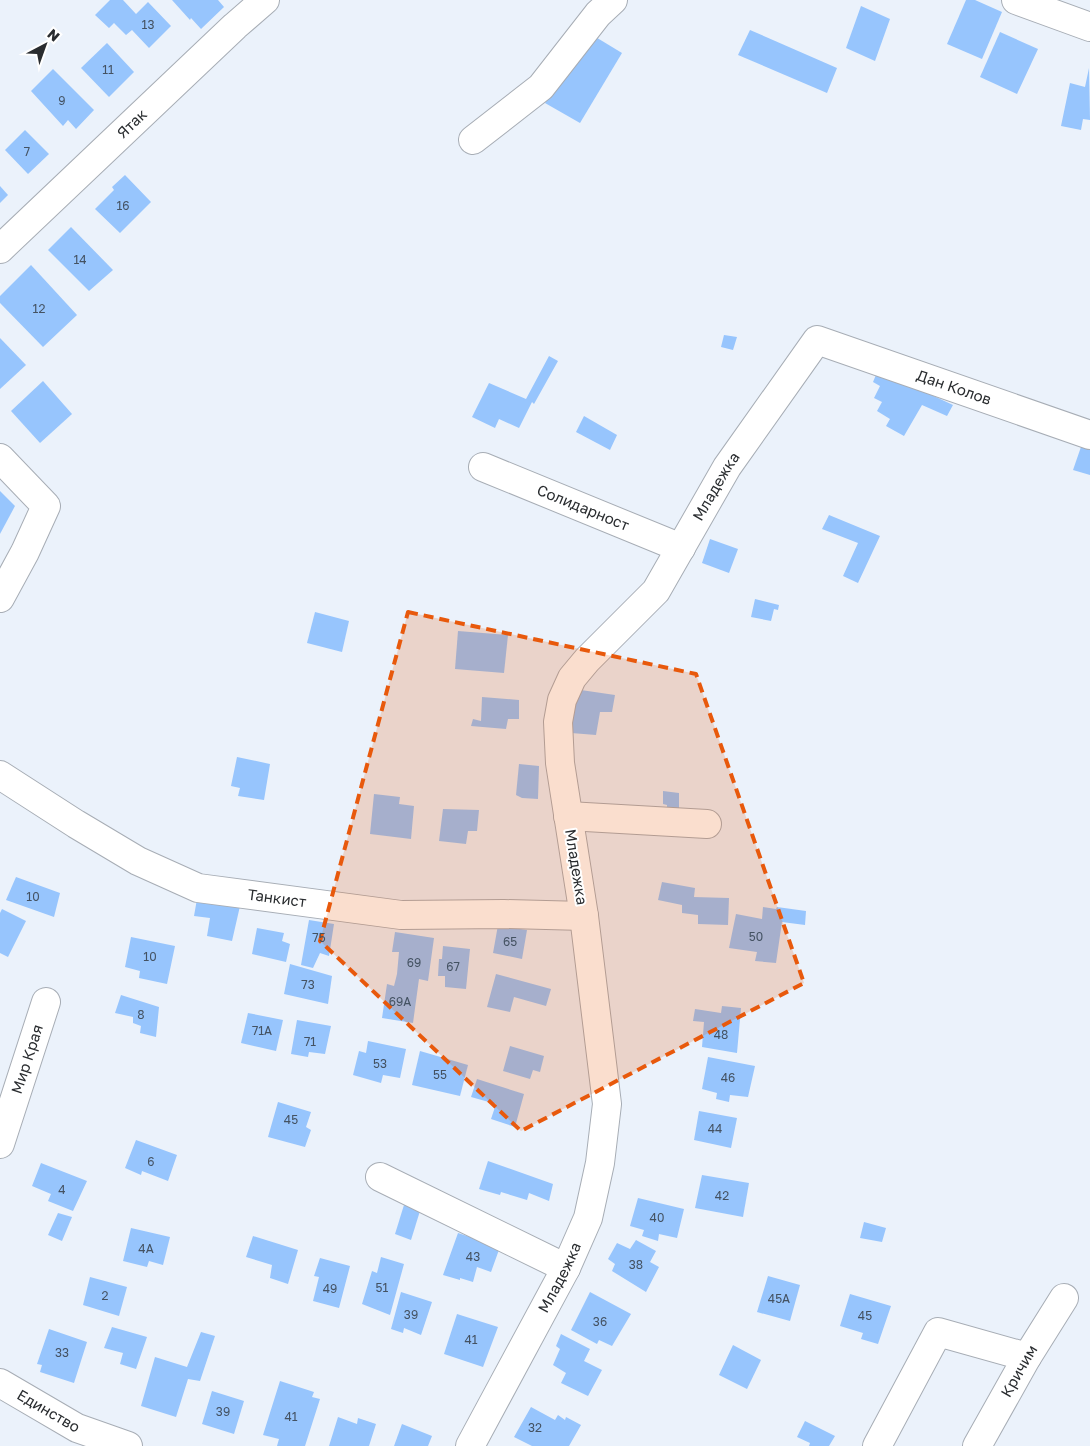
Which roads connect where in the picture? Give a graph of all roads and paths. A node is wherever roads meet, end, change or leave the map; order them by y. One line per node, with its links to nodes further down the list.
1 (266, 0): 6 (street, Ятак)
2 (613, 0): 5 (street)
3 (1016, 0): 4 (street)
4 (1090, 28)
5 (473, 140)
6 (0, 249)
7 (816, 340): 8 (street, Дан Колов); 11 (street, Младежка)
8 (1090, 435)
9 (0, 458): 12 (street)
10 (483, 467): 11 (street, Солидарност)
11 (681, 548): 14 (street, Младежка)
12 (0, 598)
13 (0, 775): 16 (street, Танкист)
14 (568, 816): 15 (street); 16 (street, Младежка)
15 (706, 824)
16 (584, 916): 20 (street, Младежка)
17 (46, 1002): 18 (street, Мир Края)
18 (0, 1144)
19 (380, 1177): 20 (street)
20 (566, 1268): 25 (street, Младежка)
21 (1064, 1298): 22 (street, Кричим)
22 (1026, 1357): 26 (street); 27 (street, Кричим)
23 (0, 1383): 24 (street, Единство)
24 (128, 1446)
25 (470, 1446)
26 (876, 1446)
27 (977, 1446)

